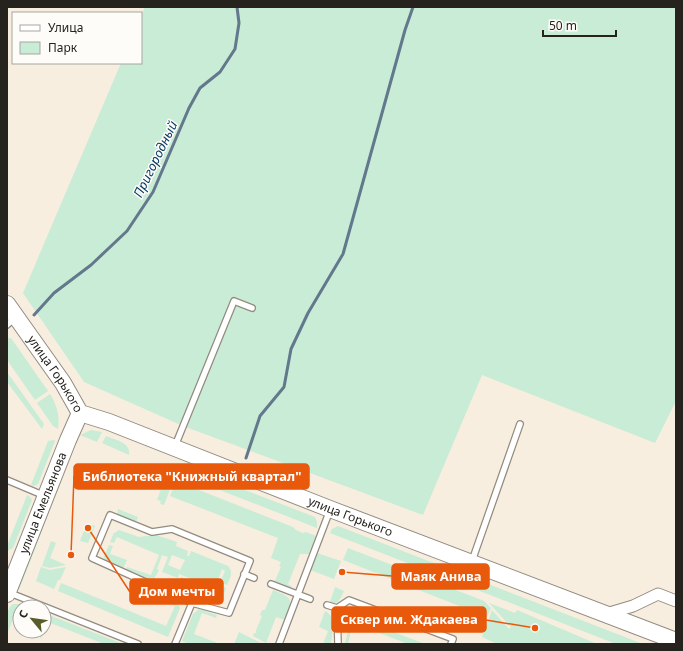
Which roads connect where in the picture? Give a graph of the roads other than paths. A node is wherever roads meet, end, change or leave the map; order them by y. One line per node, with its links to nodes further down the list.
1 (252, 308): 5 (lane)
2 (10, 315): 3 (main road, улица Горького)
3 (80, 413): 5 (main road, улица Горького); 7 (main road, улица Емельянова)
4 (520, 424): 9 (lane)
5 (174, 448): 8 (main road, улица Горького)
6 (7, 480): 7 (lane)
7 (46, 496): 13 (main road, улица Емельянова)
8 (330, 509): 9 (main road, улица Горького); 14 (lane)
9 (471, 563): 20 (main road, улица Горького)
10 (244, 574): 11 (lane); 17 (lane); 17 (lane)
11 (254, 578)
12 (271, 584): 14 (lane)
13 (7, 593): 22 (lane)
14 (298, 594): 15 (lane); 24 (lane)
15 (310, 599)
16 (676, 601): 20 (street)
17 (192, 603): 23 (lane)
18 (327, 605): 19 (lane)
19 (337, 608): 25 (lane); 26 (lane)
20 (606, 614): 21 (main road, улица Горького)
21 (676, 641)
22 (138, 644)
23 (175, 644)
24 (279, 644)
25 (338, 644)
26 (451, 644)

